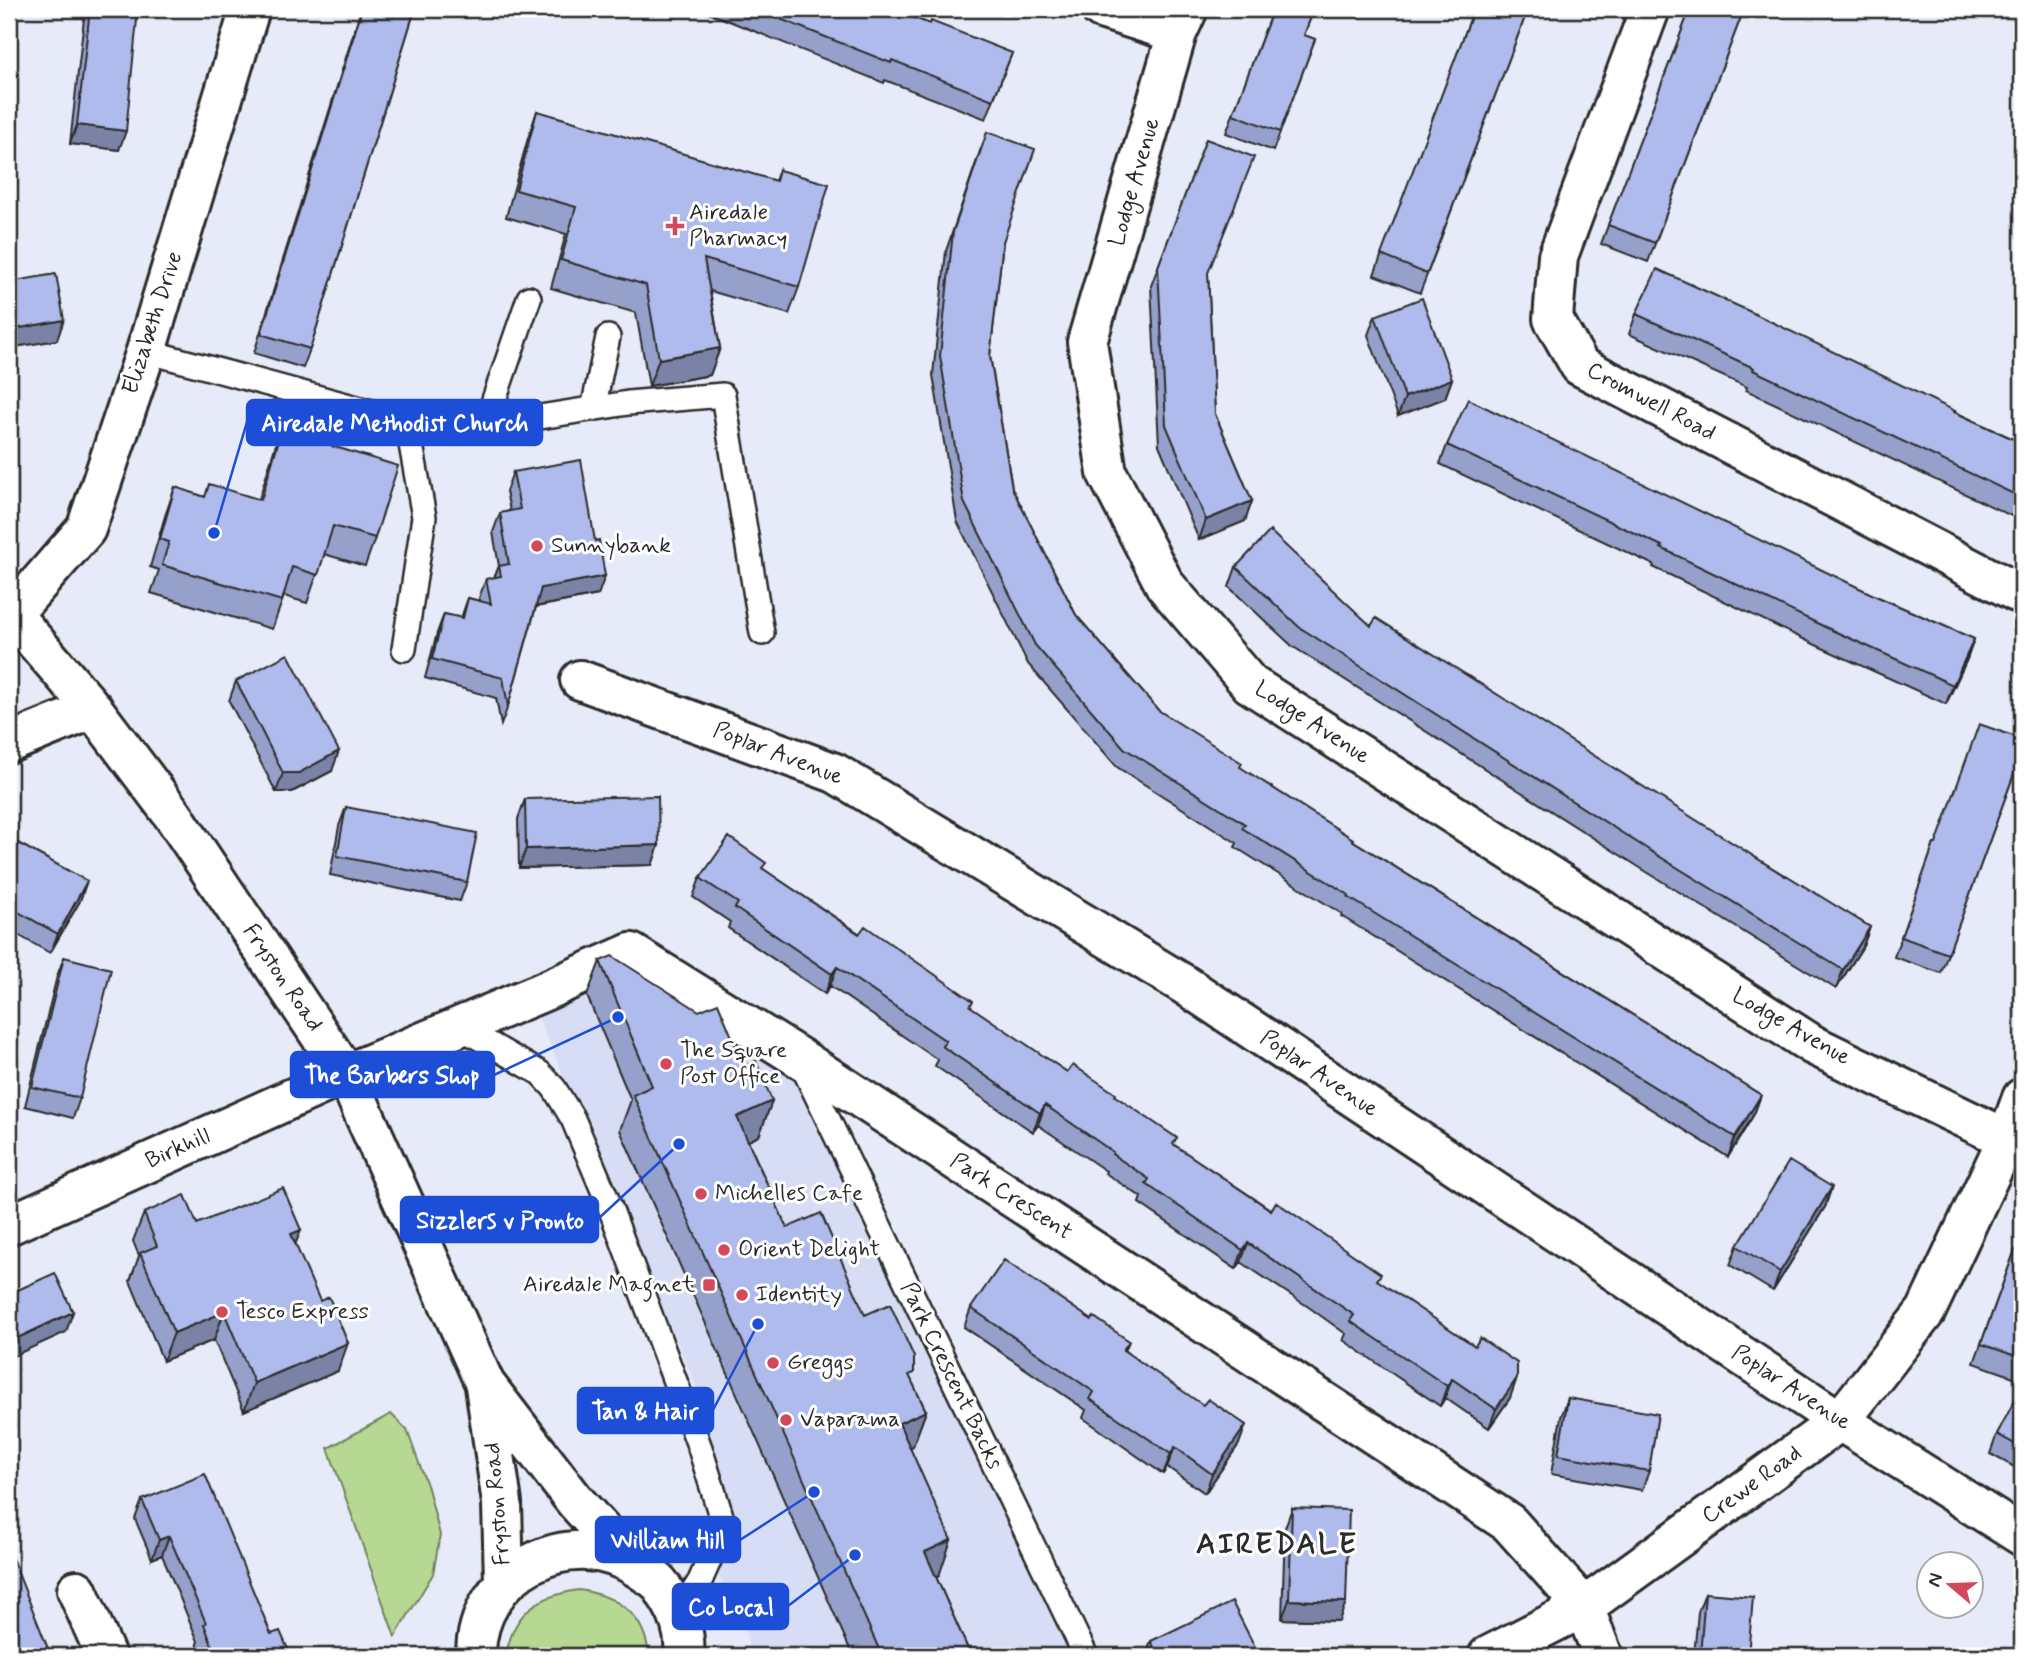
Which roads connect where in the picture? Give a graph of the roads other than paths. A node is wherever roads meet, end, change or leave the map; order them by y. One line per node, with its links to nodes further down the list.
1 (250, 9): 7 (street, Elizabeth Drive)
2 (1101, 9): 4 (street)
3 (1650, 9): 11 (street, Cromwell Road)
4 (1182, 21): 22 (street, Lodge Avenue)
5 (529, 298): 10 (lane)
6 (608, 337): 8 (lane)
7 (146, 351): 9 (lane); 12 (street, Elizabeth Drive)
8 (593, 409): 10 (lane); 13 (lane)
9 (407, 422): 10 (lane); 14 (lane)
10 (485, 426)
11 (2022, 595)
12 (10, 613): 16 (street, Fryston Road)
13 (762, 633)
14 (404, 649)
15 (580, 680): 25 (street, Poplar Avenue)
16 (93, 709): 17 (street); 20 (street, Fryston Road)
17 (9, 743)
18 (460, 1027): 19 (street, Park Crescent); 20 (street, Park Crescent); 31 (lane)
19 (798, 1057): 30 (street, Park Crescent); 35 (lane, Park Crescent Backs)
20 (346, 1074): 23 (street, Birkhill); 24 (street, Fryston Road)
21 (2022, 1098): 22 (street, Crewe Road)
22 (2007, 1139): 25 (street, Crewe Road)
23 (9, 1224)
24 (485, 1384): 27 (street, Fryston Road); 28 (street, Fryston Road)
25 (1840, 1421): 26 (street, Poplar Avenue); 30 (street, Crewe Road)
26 (2022, 1536)
27 (630, 1562): 28 (street, Fryston Road); 31 (street, Fryston Road)
28 (504, 1582): 32 (street, Fryston Road)
29 (77, 1590): 33 (street)
30 (1584, 1607): 36 (street, Crewe Road); 37 (street, Park Crescent)
31 (679, 1614): 34 (street, Fryston Road)
32 (471, 1651)
33 (106, 1656)
34 (684, 1656)
35 (1086, 1656)
36 (1488, 1656)
37 (1603, 1656)

